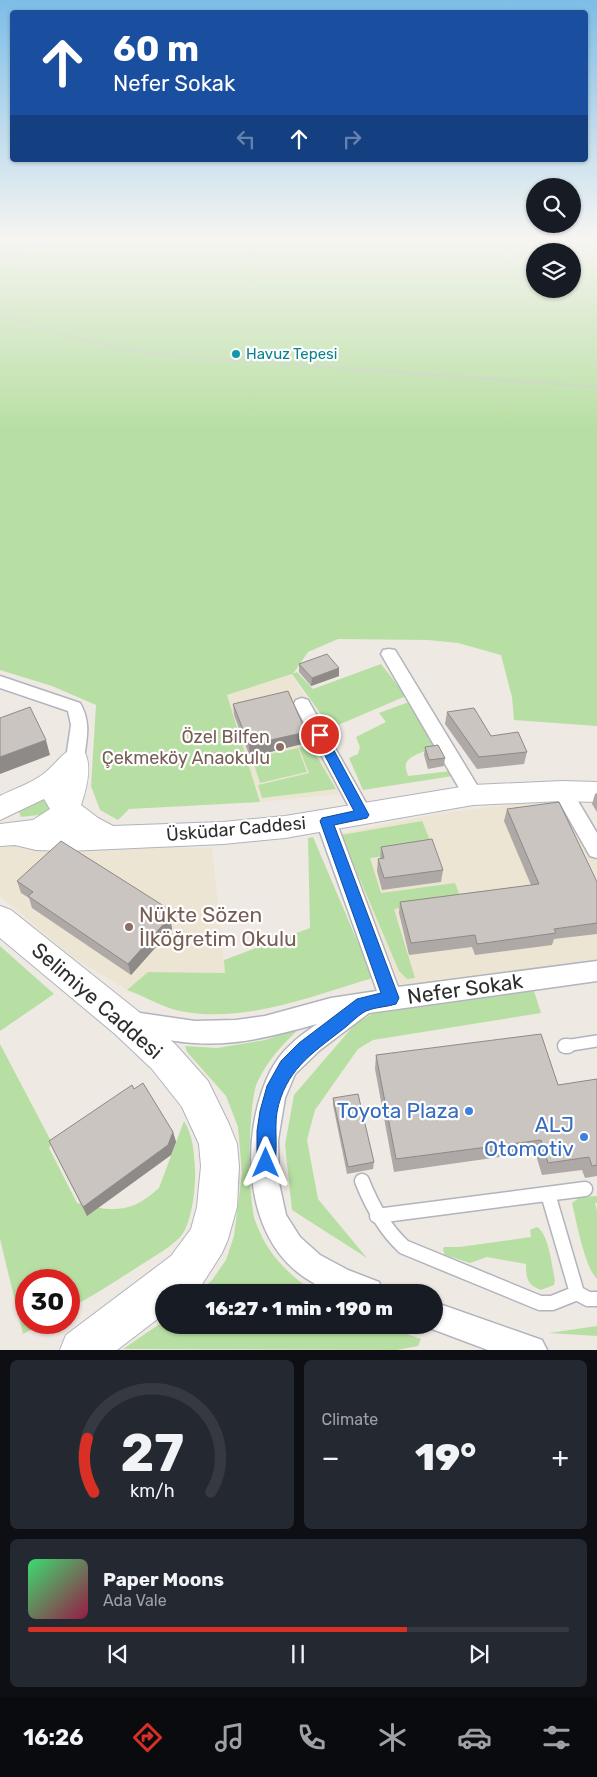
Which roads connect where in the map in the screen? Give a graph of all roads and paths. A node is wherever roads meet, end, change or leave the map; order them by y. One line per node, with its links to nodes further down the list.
1 (0, 314): 2 (path)
2 (597, 386)
3 (389, 654): 10 (street)
4 (0, 682): 6 (street)
5 (302, 704): 12 (street)
6 (75, 758): 8 (street); 11 (street)
7 (562, 791): 9 (street, Üsküdar Caddesi); 10 (street, Üsküdar Caddesi); 16 (street)
8 (37, 792): 11 (street); 14 (street)
9 (597, 792)
10 (473, 795): 12 (street, Üsküdar Caddesi)
11 (65, 808): 14 (street); 15 (street)
12 (363, 815): 13 (street, Üsküdar Caddesi)
13 (326, 821): 15 (street, Üsküdar Caddesi); 19 (street)
14 (2, 828): 15 (street, Üsküdar Caddesi)
15 (112, 837)
16 (597, 850)
17 (0, 920): 21 (street, Selimiye Caddesi)
18 (597, 971): 19 (street, Nefer Sokak)
19 (391, 998): 20 (street, Nefer Sokak)
20 (363, 1004): 21 (street, Nefer Sokak); 28 (street)
21 (128, 1023): 32 (street, Selimiye Caddesi)
22 (597, 1041): 23 (lane)
23 (565, 1046)
24 (362, 1181): 27 (lane)
25 (585, 1189): 26 (lane)
26 (548, 1194): 27 (lane); 29 (lane)
27 (377, 1216): 29 (lane)
28 (348, 1284)
29 (577, 1293): 30 (lane)
30 (597, 1299)
31 (443, 1319): 33 (street)
32 (81, 1350)
33 (532, 1350)

